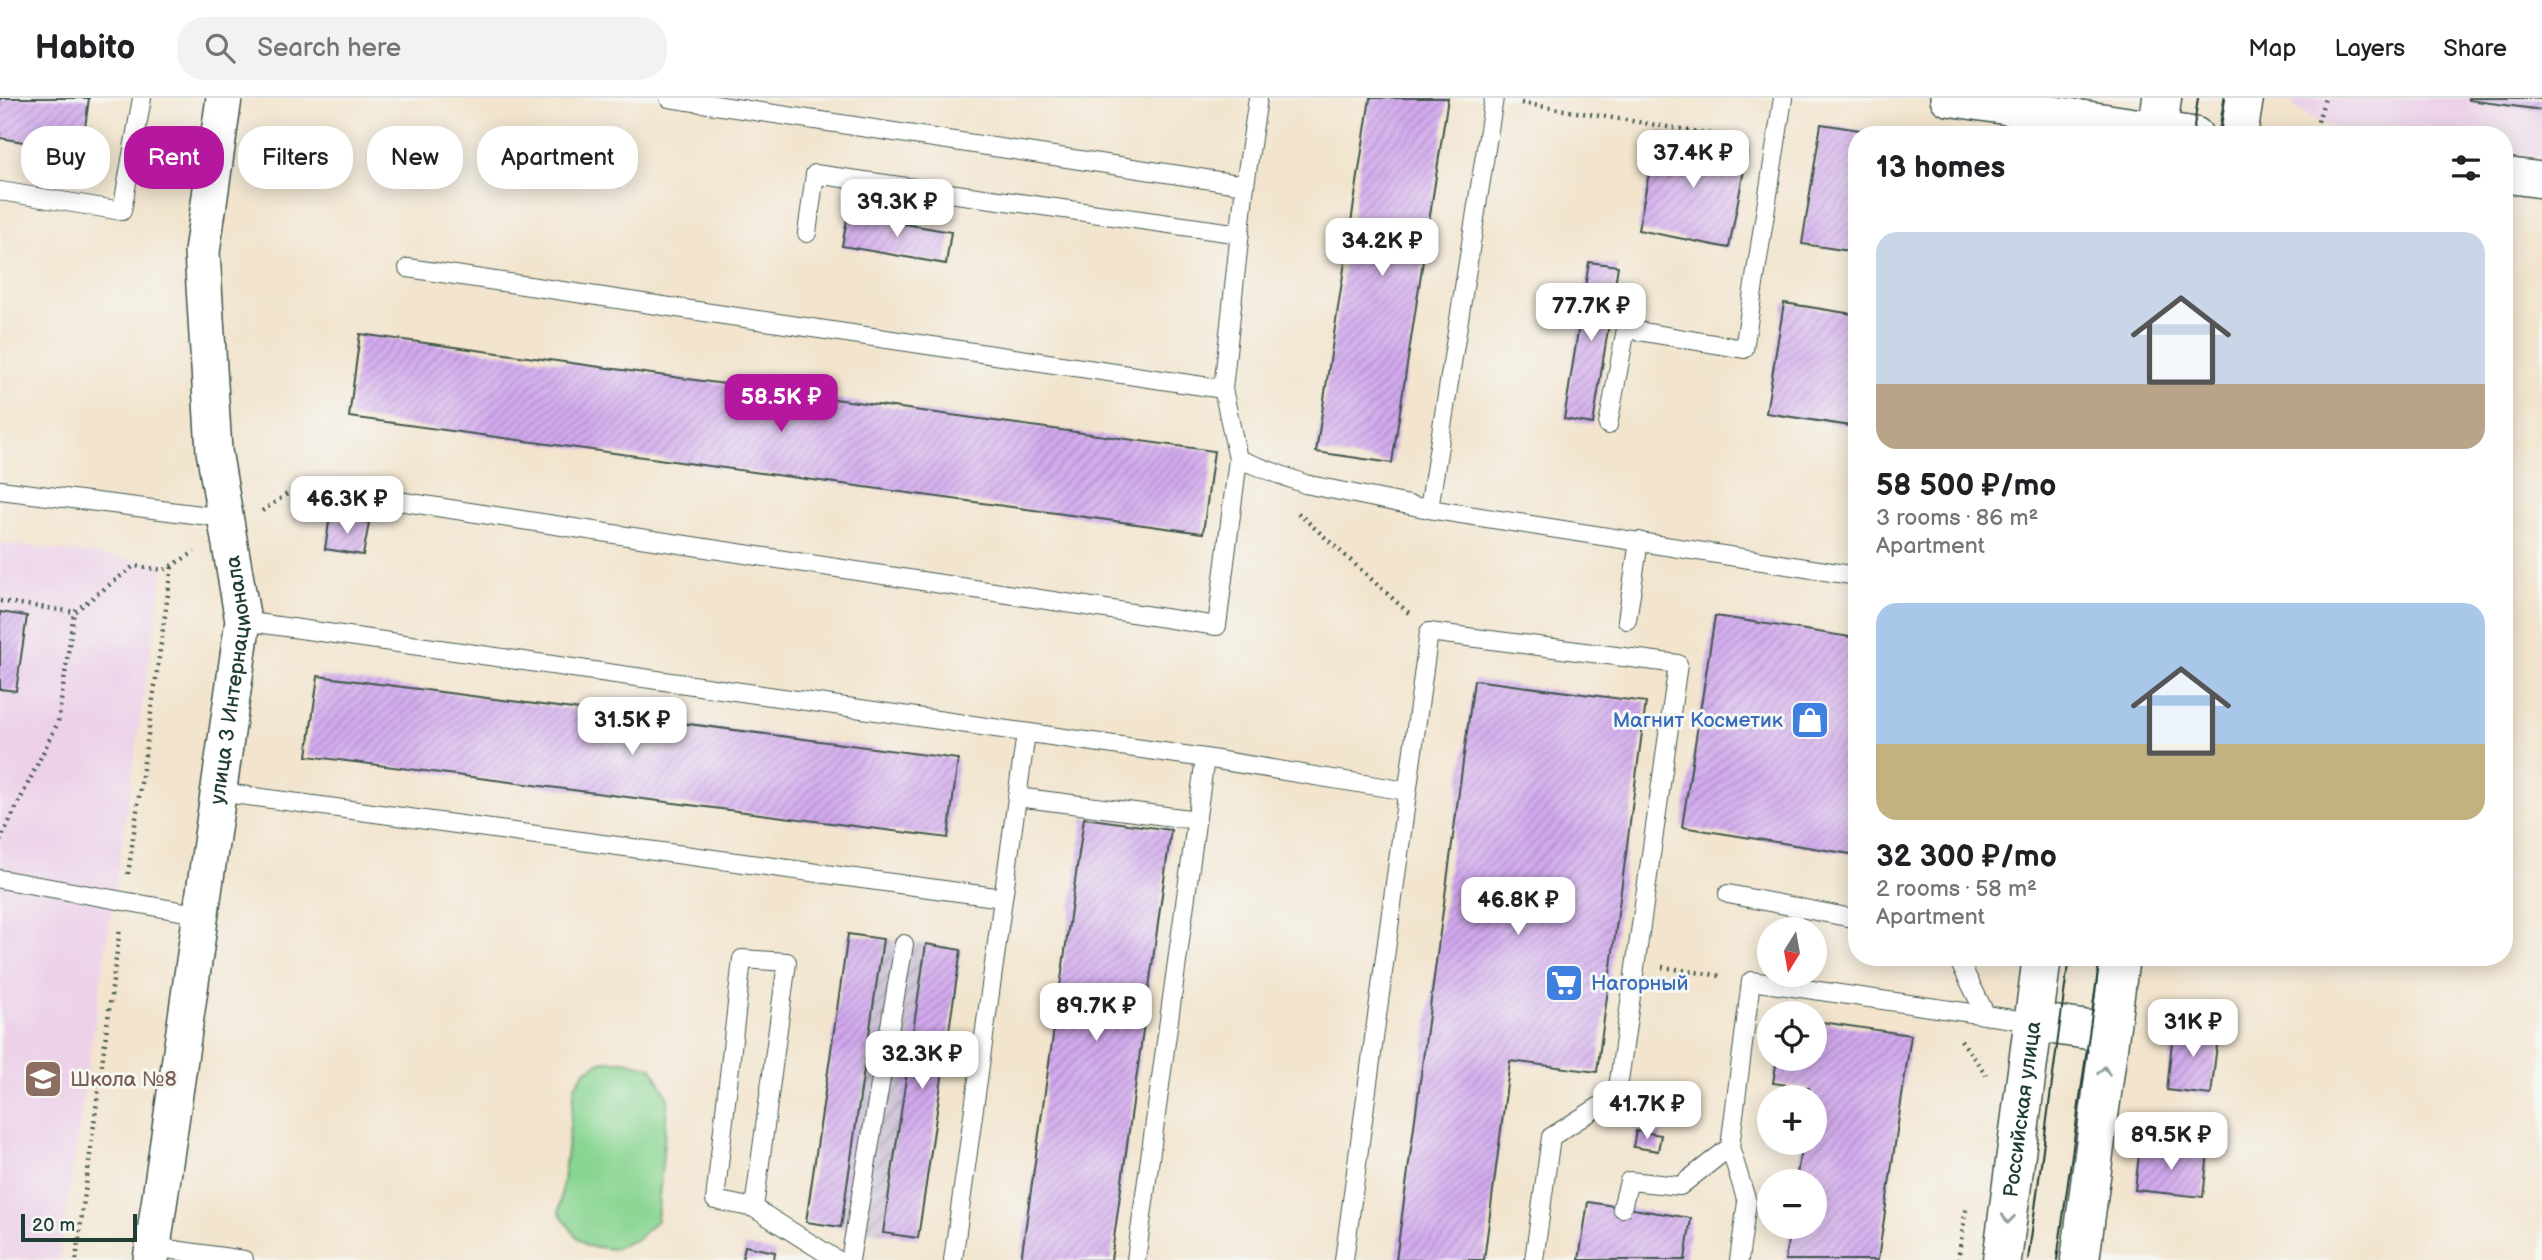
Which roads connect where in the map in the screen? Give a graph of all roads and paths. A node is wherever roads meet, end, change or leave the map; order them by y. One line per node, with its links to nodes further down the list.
1 (142, 98): 17 (lane)
2 (224, 98): 29 (street, улица 3 Интернационала)
3 (669, 98): 16 (lane)
4 (1258, 98): 16 (lane)
5 (1494, 98): 13 (path); 28 (lane)
6 (1783, 98): 13 (lane)
7 (1948, 98): 10 (street)
8 (2244, 98): 11 (main road)
9 (2325, 98): 12 (path)
10 (2159, 121)
11 (2239, 126)
12 (2317, 126)
13 (1776, 144): 22 (lane)
14 (2513, 176): 15 (street)
15 (2542, 180)
16 (1245, 185): 19 (lane)
17 (0, 191)
18 (807, 233): 19 (lane)
19 (1240, 234): 21 (lane)
20 (408, 268): 21 (lane)
21 (1223, 389): 23 (lane)
22 (1608, 425)
23 (1238, 459): 26 (lane); 28 (lane)
24 (302, 484): 29 (path)
25 (0, 490): 29 (lane)
26 (385, 499)
27 (1289, 504): 36 (path)
28 (1429, 509): 30 (lane)
29 (227, 526): 33 (path); 35 (street, улица 3 Интернационала)
30 (1639, 541): 31 (lane); 34 (lane)
31 (1848, 575)
32 (0, 601): 33 (path)
33 (74, 612): 43 (path)
34 (1627, 620)
35 (243, 621): 37 (lane); 40 (street, улица 3 Интернационала)
36 (1429, 632): 39 (lane); 50 (lane)
37 (1026, 733): 38 (lane); 41 (lane)
38 (1205, 758): 39 (lane); 42 (lane)
39 (1407, 791): 70 (lane)
40 (218, 792): 46 (lane); 47 (street, улица 3 Интернационала)
41 (1017, 797): 42 (lane); 46 (lane)
42 (1197, 820): 69 (lane)
43 (0, 841)
44 (0, 879): 47 (lane)
45 (1728, 894): 48 (lane)
46 (1003, 898): 68 (lane)
47 (202, 915): 64 (street, улица 3 Интернационала)
48 (1848, 917)
49 (904, 944): 67 (lane)
50 (1636, 963): 54 (path); 71 (lane)
51 (1962, 966): 56 (lane)
52 (2041, 966): 57 (main road, Российская улица)
53 (2119, 966): 58 (main road)
54 (1751, 981): 55 (lane); 60 (lane)
55 (1936, 1008): 56 (lane); 59 (path)
56 (1986, 1015): 57 (lane)
57 (2033, 1022): 58 (main road); 74 (main road, Российская улица, one-way to 74)
58 (2109, 1033): 75 (main road, one-way to 58)
59 (1984, 1087)
60 (1730, 1147): 63 (lane); 72 (lane)
61 (1966, 1207): 73 (path)
62 (754, 1208): 62 (lane); 66 (lane)
63 (1622, 1208)
64 (152, 1254): 65 (lane)
65 (244, 1260)
66 (837, 1260)
67 (850, 1260)
68 (953, 1260)
69 (1136, 1260)
70 (1344, 1260)
71 (1534, 1260)
72 (1739, 1260)
73 (1958, 1260)
74 (2002, 1260)
75 (2080, 1260)

